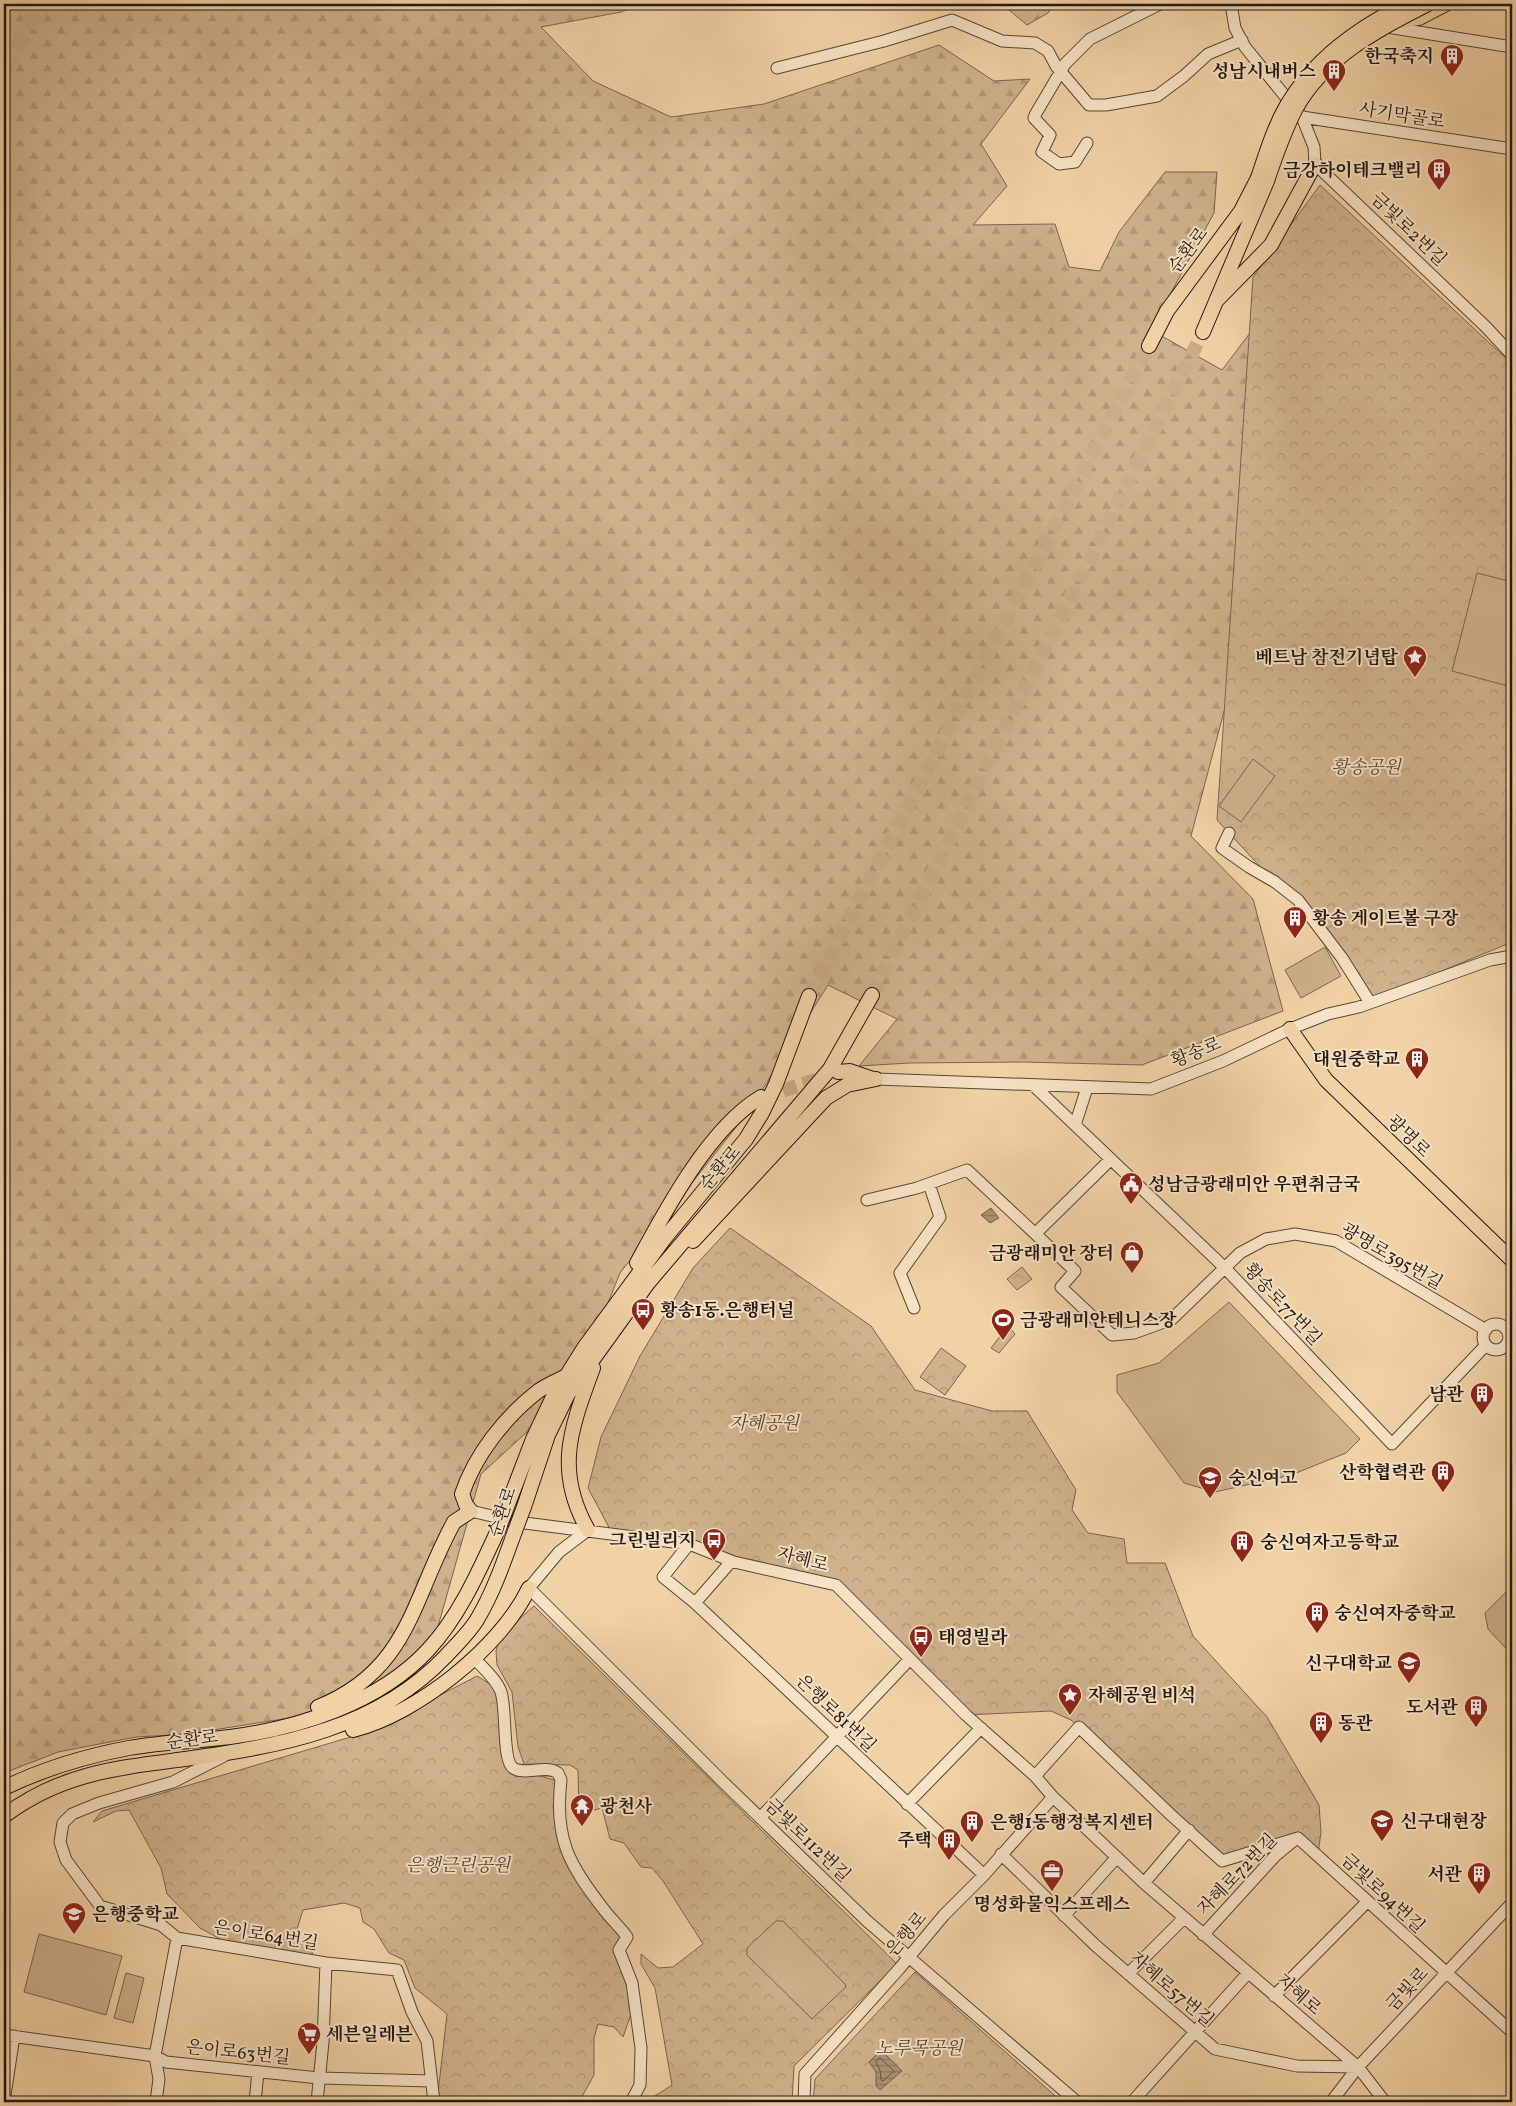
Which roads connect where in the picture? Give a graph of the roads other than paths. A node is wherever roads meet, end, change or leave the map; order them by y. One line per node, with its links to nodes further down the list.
1 (1160, 4): 11 (street)
2 (1231, 4): 8 (street)
3 (1399, 4): 7 (main road)
4 (1406, 4): 17 (main road, bridge)
5 (1428, 4): 17 (main road, bridge)
6 (1446, 4): 7 (main road)
7 (1372, 24): 9 (street); 12 (street)
8 (1242, 40): 11 (street); 12 (street)
9 (1512, 48)
10 (777, 68): 11 (street)
11 (1059, 69): 14 (street)
12 (1291, 104): 13 (street)
13 (1302, 117): 15 (street, 사기막골로); 16 (street)
14 (1087, 143)
15 (1512, 149)
16 (1315, 164): 18 (main road); 21 (street, 금빛로2번길)
17 (1263, 180): 18 (main road); 20 (main road, 순환로)
18 (1217, 300): 19 (main road)
19 (1203, 332)
20 (1149, 346)
21 (1512, 355)
22 (1229, 833): 26 (street)
23 (1512, 956): 26 (street, 황송로)
24 (872, 995): 40 (main road, 순환로)
25 (809, 996): 41 (main road, 순환로)
26 (1369, 1002): 27 (street, 황송로)
27 (1290, 1029): 31 (street, 황송로); 38 (main road, 광명로)
28 (838, 1072): 29 (main road)
29 (876, 1080): 30 (street, 황송로); 40 (main road)
30 (1034, 1086): 31 (street, 황송로); 33 (street, 황송로77번길)
31 (1087, 1088): 33 (street)
32 (761, 1097): 41 (main road)
33 (1075, 1125): 34 (street, 황송로77번길)
34 (1111, 1159): 37 (street); 39 (street, 황송로77번길)
35 (929, 1184): 36 (street); 37 (street); 42 (street)
36 (867, 1200)
37 (1036, 1233): 39 (street, 광명로395번길)
38 (1512, 1260)
39 (1225, 1268): 43 (street, 광명로395번길); 45 (street, 황송로77번길)
40 (648, 1283): 46 (main road, 순환로)
41 (620, 1296): 47 (main road, 순환로)
42 (914, 1308)
43 (1486, 1330): 44 (street); 45 (street)
44 (1511, 1338): 45 (street)
45 (1486, 1345)
46 (598, 1356): 49 (main road); 58 (main road, 순환로, bridge)
47 (567, 1375): 48 (main road); 57 (main road, 순환로, bridge)
48 (471, 1511): 49 (street, 자혜로); 57 (main road)
49 (588, 1530): 50 (street, 자혜로); 52 (street)
50 (689, 1544): 51 (street, 자혜로); 53 (street, 은행로81번길)
51 (734, 1562): 53 (street); 55 (street, 자혜로)
52 (529, 1588): 54 (main road); 66 (street, 금빛로112번길)
53 (695, 1603): 59 (street, 은행로81번길)
54 (475, 1659): 58 (main road); 98 (street)
55 (910, 1659): 56 (street, 자혜로); 59 (street)
56 (981, 1728): 61 (street, 자혜로); 64 (street)
57 (265, 1730): 62 (main road, 순환로)
58 (308, 1737): 60 (main road, 순환로)
59 (837, 1737): 64 (street, 은행로81번길); 66 (street)
60 (230, 1753): 65 (main road, 순환로); 78 (street)
61 (1035, 1776): 63 (street, 자혜로); 67 (street)
62 (4, 1788)
63 (1053, 1796): 69 (street, 은행로); 70 (street, 자혜로)
64 (908, 1804): 71 (street, 은행로81번길)
65 (4, 1816)
66 (760, 1818): 79 (street, 금빛로112번길)
67 (1189, 1830): 68 (street); 72 (street)
68 (1298, 1838): 73 (street, 금빛로94번길); 77 (street, 자혜로72번길)
69 (1001, 1854): 71 (street, 은행로); 75 (street, 자혜로57번길)
70 (1118, 1857): 72 (street, 자혜로); 75 (street)
71 (984, 1875): 79 (street, 은행로)
72 (1144, 1882): 76 (street, 자혜로)
73 (1367, 1902): 83 (street, 금빛로94번길); 84 (street)
74 (1512, 1903): 83 (street, 금빛로)
75 (1064, 1916): 82 (street, 자혜로57번길)
76 (1184, 1918): 77 (street, 자혜로); 82 (street)
77 (1203, 1935): 81 (street, 자혜로)
78 (177, 1938): 80 (street, 은이로64번길); 88 (street)
79 (908, 1957): 99 (street, 은행로); 100 (street, 금빛로112번길)
80 (326, 1963): 91 (street, 은이로64번길); 92 (street)
81 (1248, 1973): 84 (street, 자혜로); 85 (street)
82 (1128, 1974): 85 (street, 자혜로57번길)
83 (1445, 1974): 86 (street, 금빛로94번길); 89 (street, 금빛로)
84 (1274, 1996): 89 (street, 자혜로)
85 (1193, 2032): 89 (street, 자혜로57번길); 101 (street)
86 (1512, 2032)
87 (9, 2035): 88 (street, 은이로63번길); 93 (street)
88 (155, 2056): 90 (street, 은이로63번길); 94 (street)
89 (1358, 2067): 102 (street, 금빛로); 103 (street, 자혜로)
90 (258, 2072): 91 (street, 은이로63번길); 95 (street)
91 (319, 2078): 92 (street, 은이로63번길); 96 (street)
92 (431, 2081): 97 (street)
93 (4, 2102)
94 (156, 2102)
95 (255, 2102)
96 (317, 2102)
97 (434, 2102)
98 (631, 2102)
99 (804, 2102)
100 (1077, 2102)
101 (1132, 2102)
102 (1331, 2102)
103 (1385, 2102)

